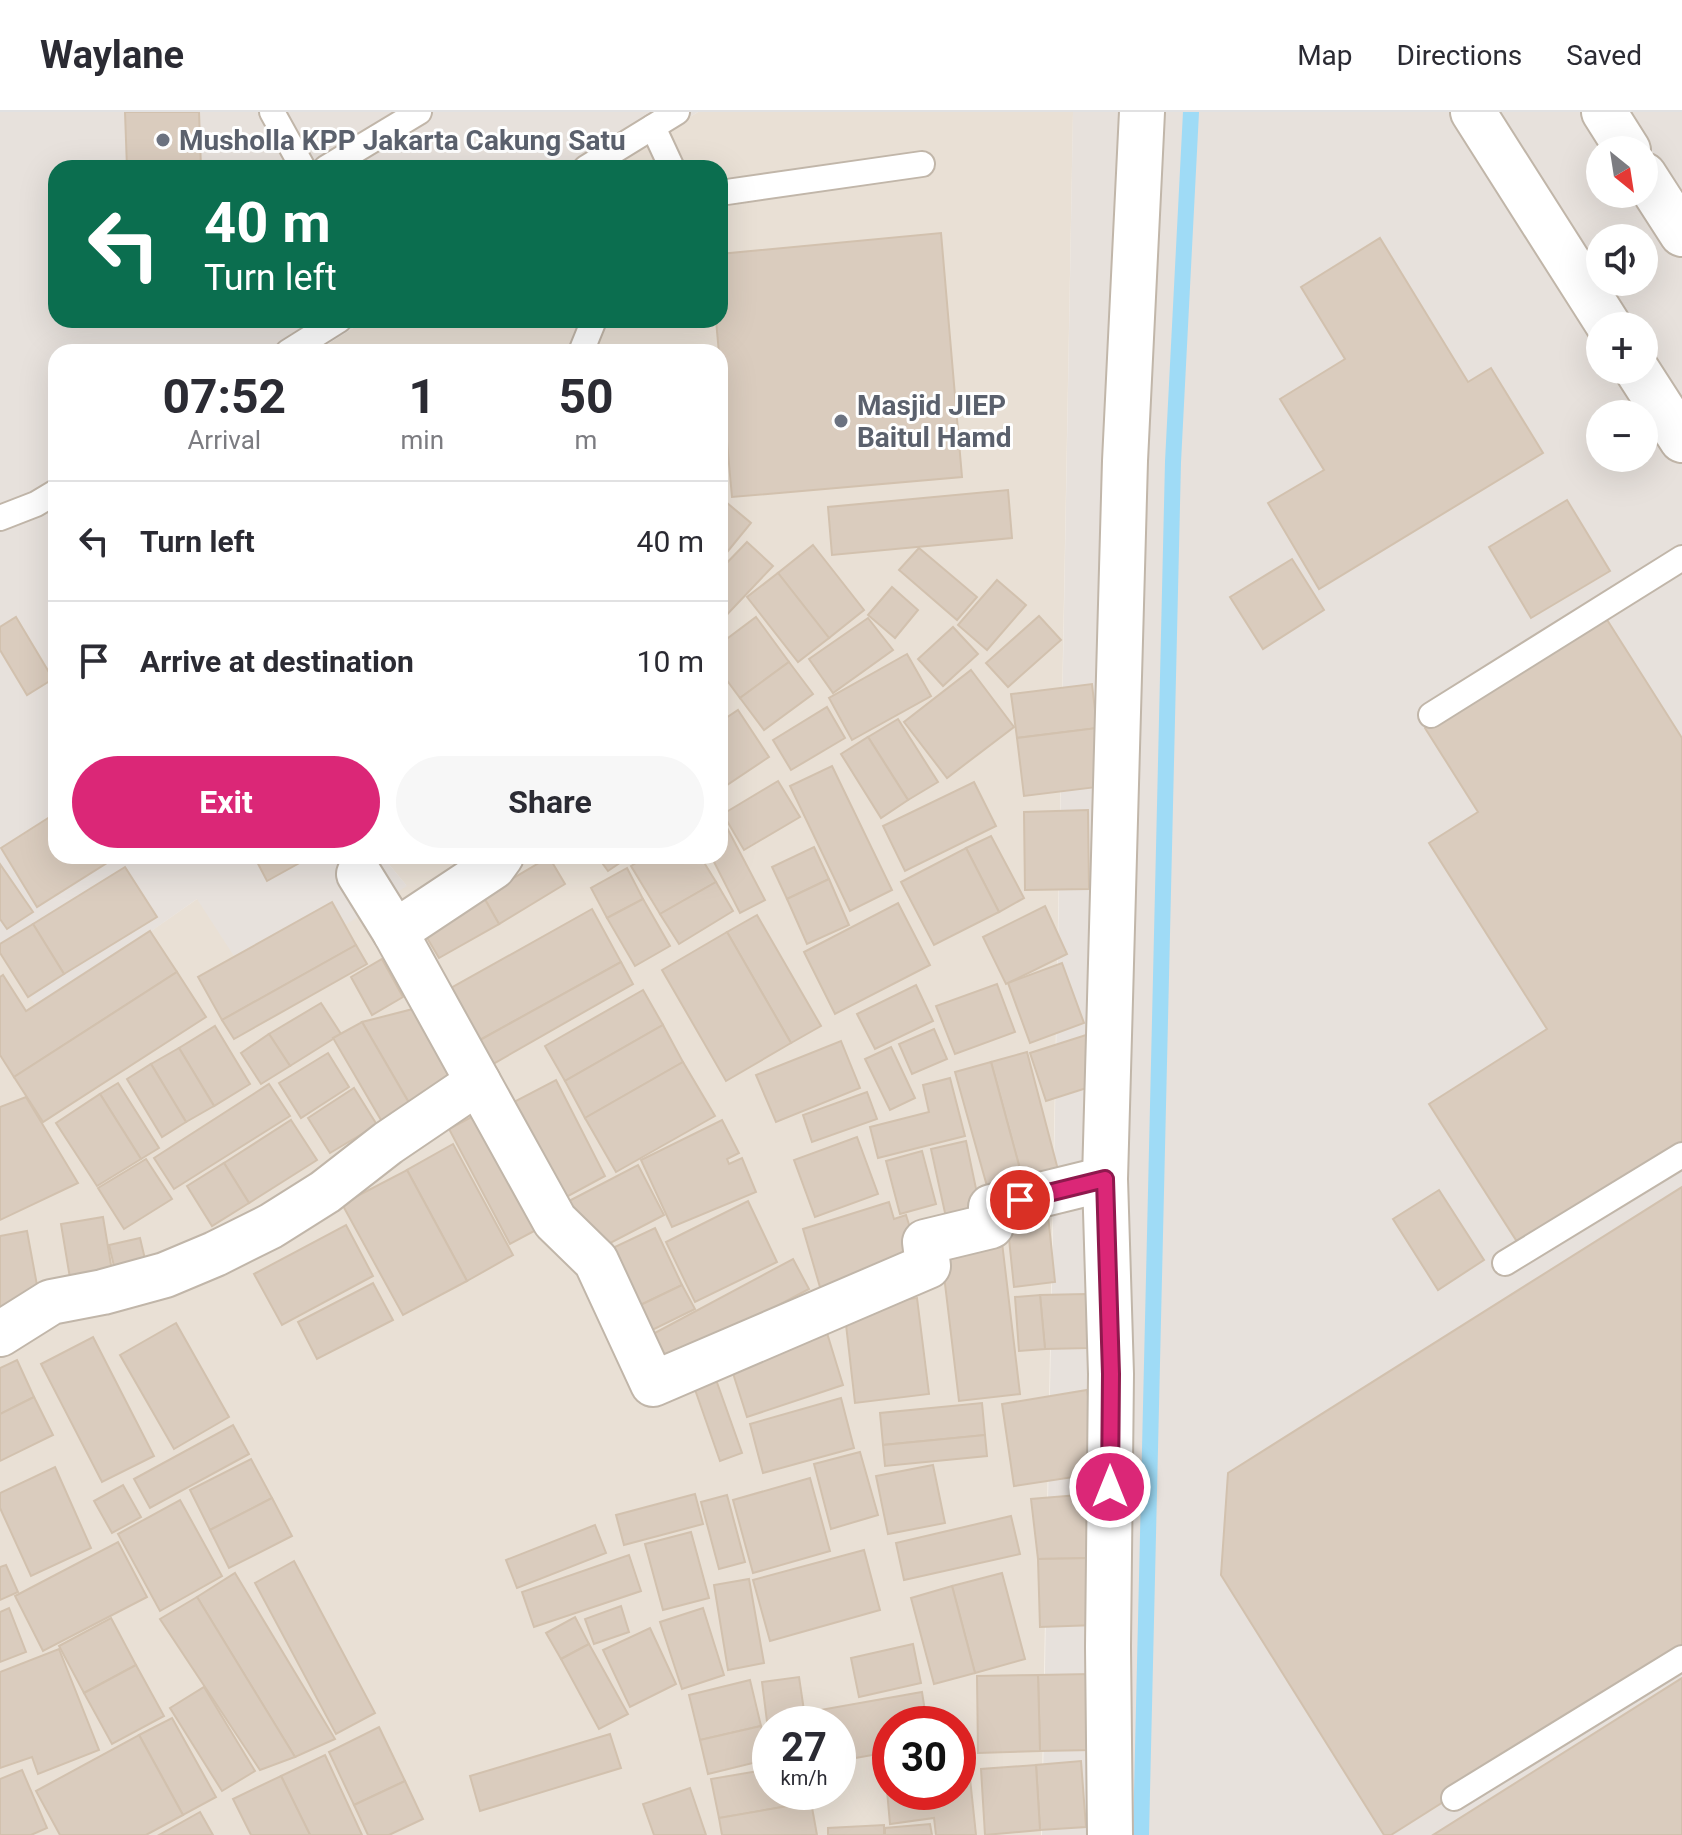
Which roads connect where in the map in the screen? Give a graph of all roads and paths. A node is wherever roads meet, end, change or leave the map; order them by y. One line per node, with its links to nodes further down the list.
1 (272, 112): 9 (lane)
2 (419, 112): 10 (lane)
3 (677, 112): 7 (lane)
4 (1142, 112): 31 (street)
5 (1473, 112): 17 (street)
6 (1604, 112): 8 (street)
7 (653, 127): 11 (lane); 12 (lane)
8 (1619, 136)
9 (299, 160)
10 (339, 160)
11 (599, 160)
12 (668, 160)
13 (922, 164): 14 (lane)
14 (728, 192)
15 (1658, 197): 16 (street)
16 (1682, 234)
17 (1600, 312)
18 (326, 328): 19 (lane)
19 (301, 344)
20 (1646, 384): 21 (street)
21 (1682, 440)
22 (48, 497): 23 (lane)
23 (0, 518)
24 (1682, 558): 25 (lane)
25 (1431, 715)
26 (495, 864): 28 (street)
27 (359, 874): 28 (street)
28 (395, 932): 29 (street)
29 (478, 1082): 31 (street); 33 (street)
30 (1682, 1155): 32 (lane)
31 (1105, 1179): 36 (street)
32 (1505, 1263)
33 (0, 1334)
34 (1682, 1658): 35 (lane)
35 (1454, 1798)
36 (1110, 1835)

